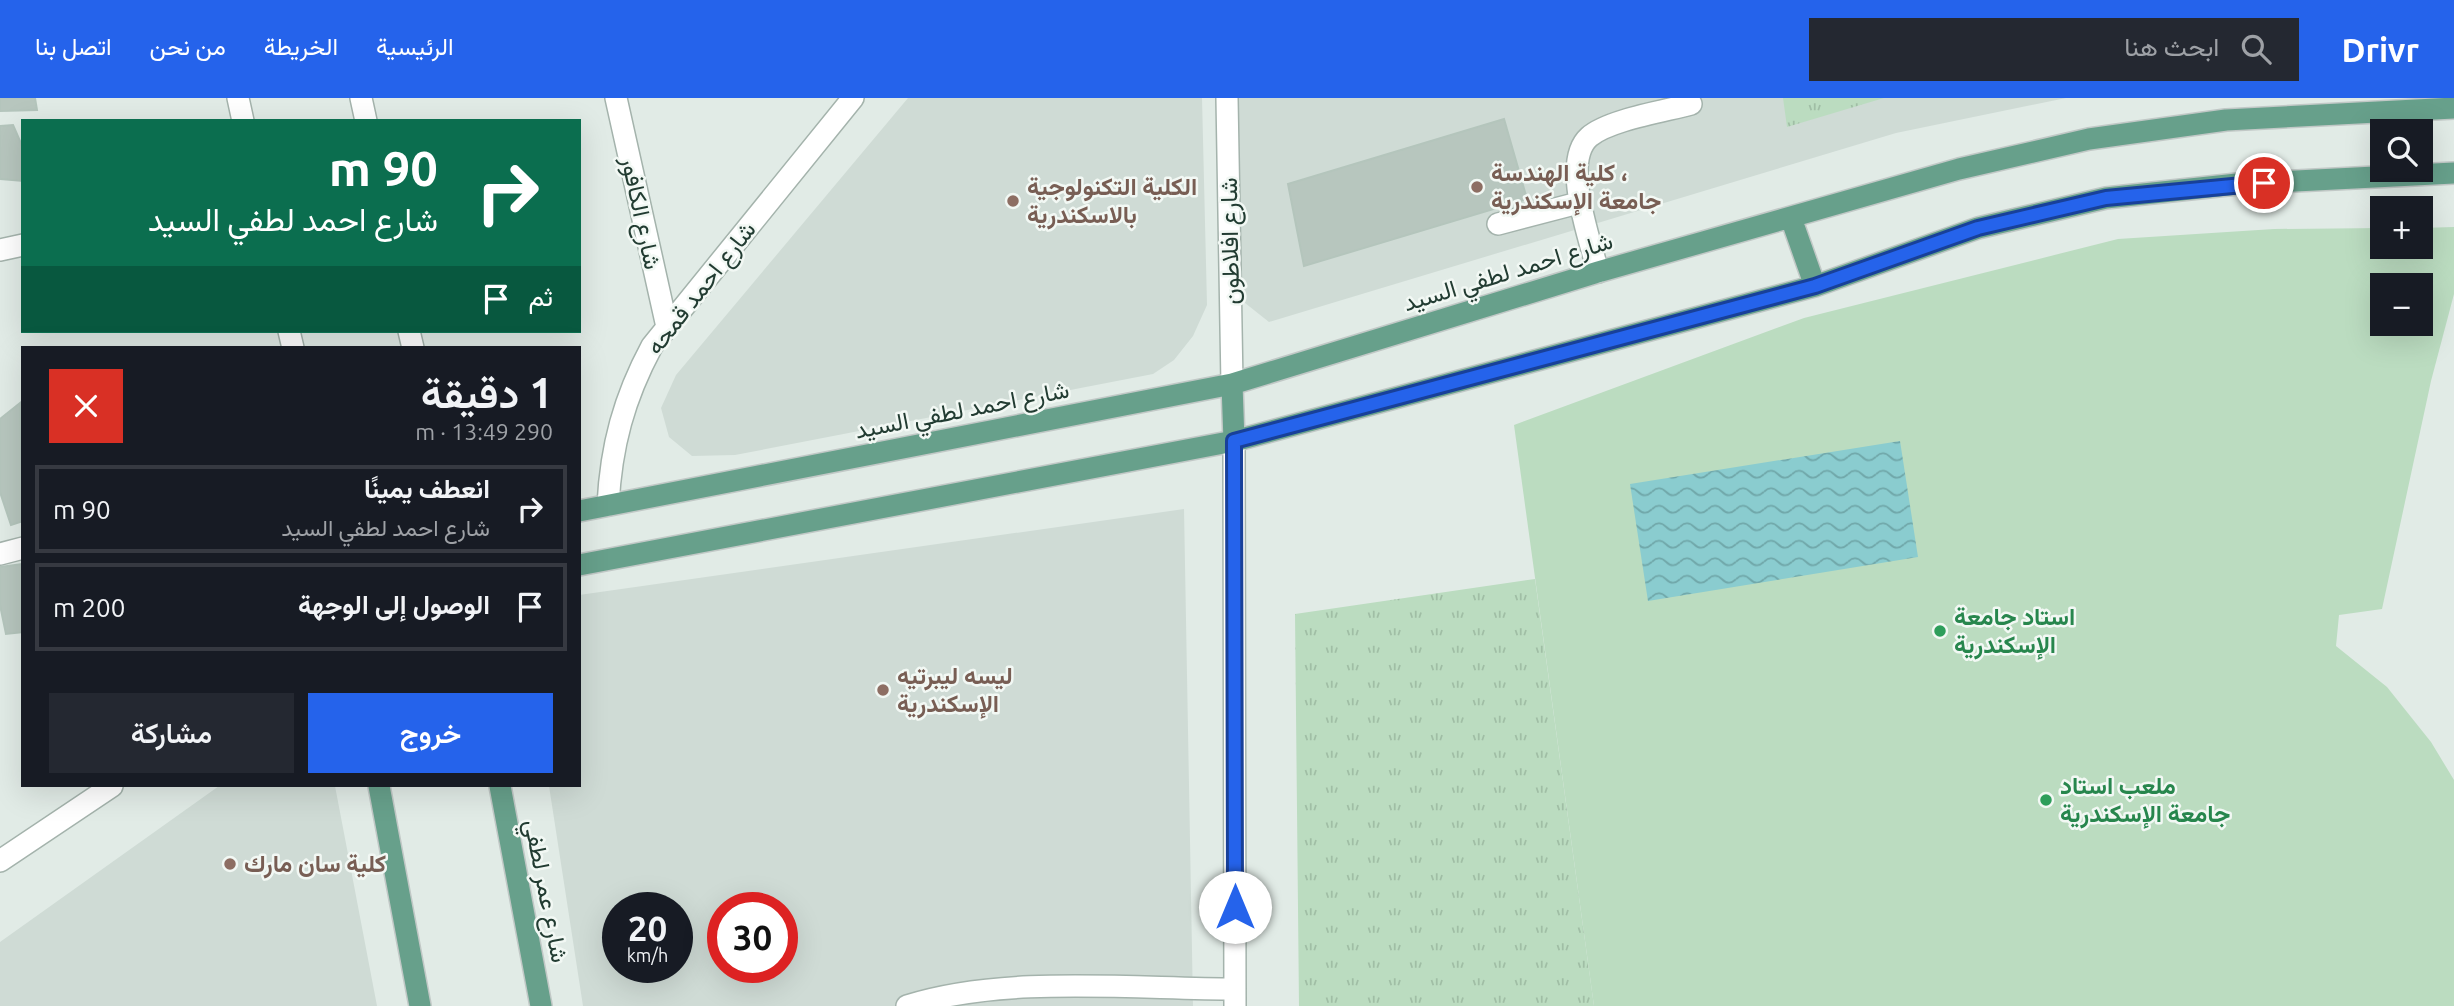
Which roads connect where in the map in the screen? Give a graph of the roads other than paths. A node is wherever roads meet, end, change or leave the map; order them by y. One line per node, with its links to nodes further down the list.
1 (238, 98): 8 (street)
2 (361, 98): 9 (street)
3 (616, 98): 18 (street, شارع الكافور)
4 (853, 98): 18 (street, شارع احمد قمحه)
5 (1227, 98): 19 (street, شارع افلاطون)
6 (1691, 104): 11 (street)
7 (2454, 108): 12 (main road, شارع احمد لطفي السيد)
8 (243, 119)
9 (366, 119)
10 (2454, 173): 17 (main road)
11 (1582, 202): 13 (street); 16 (street)
12 (1791, 219): 16 (main road, شارع احمد لطفي السيد); 17 (main road)
13 (1498, 223)
14 (21, 245): 15 (street)
15 (0, 250)
16 (1598, 272): 19 (main road, شارع احمد لطفي السيد)
17 (1815, 286): 20 (main road)
18 (667, 327): 21 (street, شارع احمد قمحه)
19 (1232, 384): 20 (main road); 21 (main road, شارع احمد لطفي السيد)
20 (1234, 441): 25 (main road); 30 (street)
21 (608, 505): 22 (main road, شارع احمد لطفي السيد)
22 (581, 511)
23 (21, 549): 24 (street)
24 (0, 554)
25 (581, 565)
26 (111, 787): 29 (street)
27 (379, 787): 31 (main road)
28 (500, 787): 32 (main road, شارع عمر لطفي)
29 (0, 861)
30 (1236, 998): 33 (street)
31 (420, 1006)
32 (541, 1006)
33 (907, 1006)

